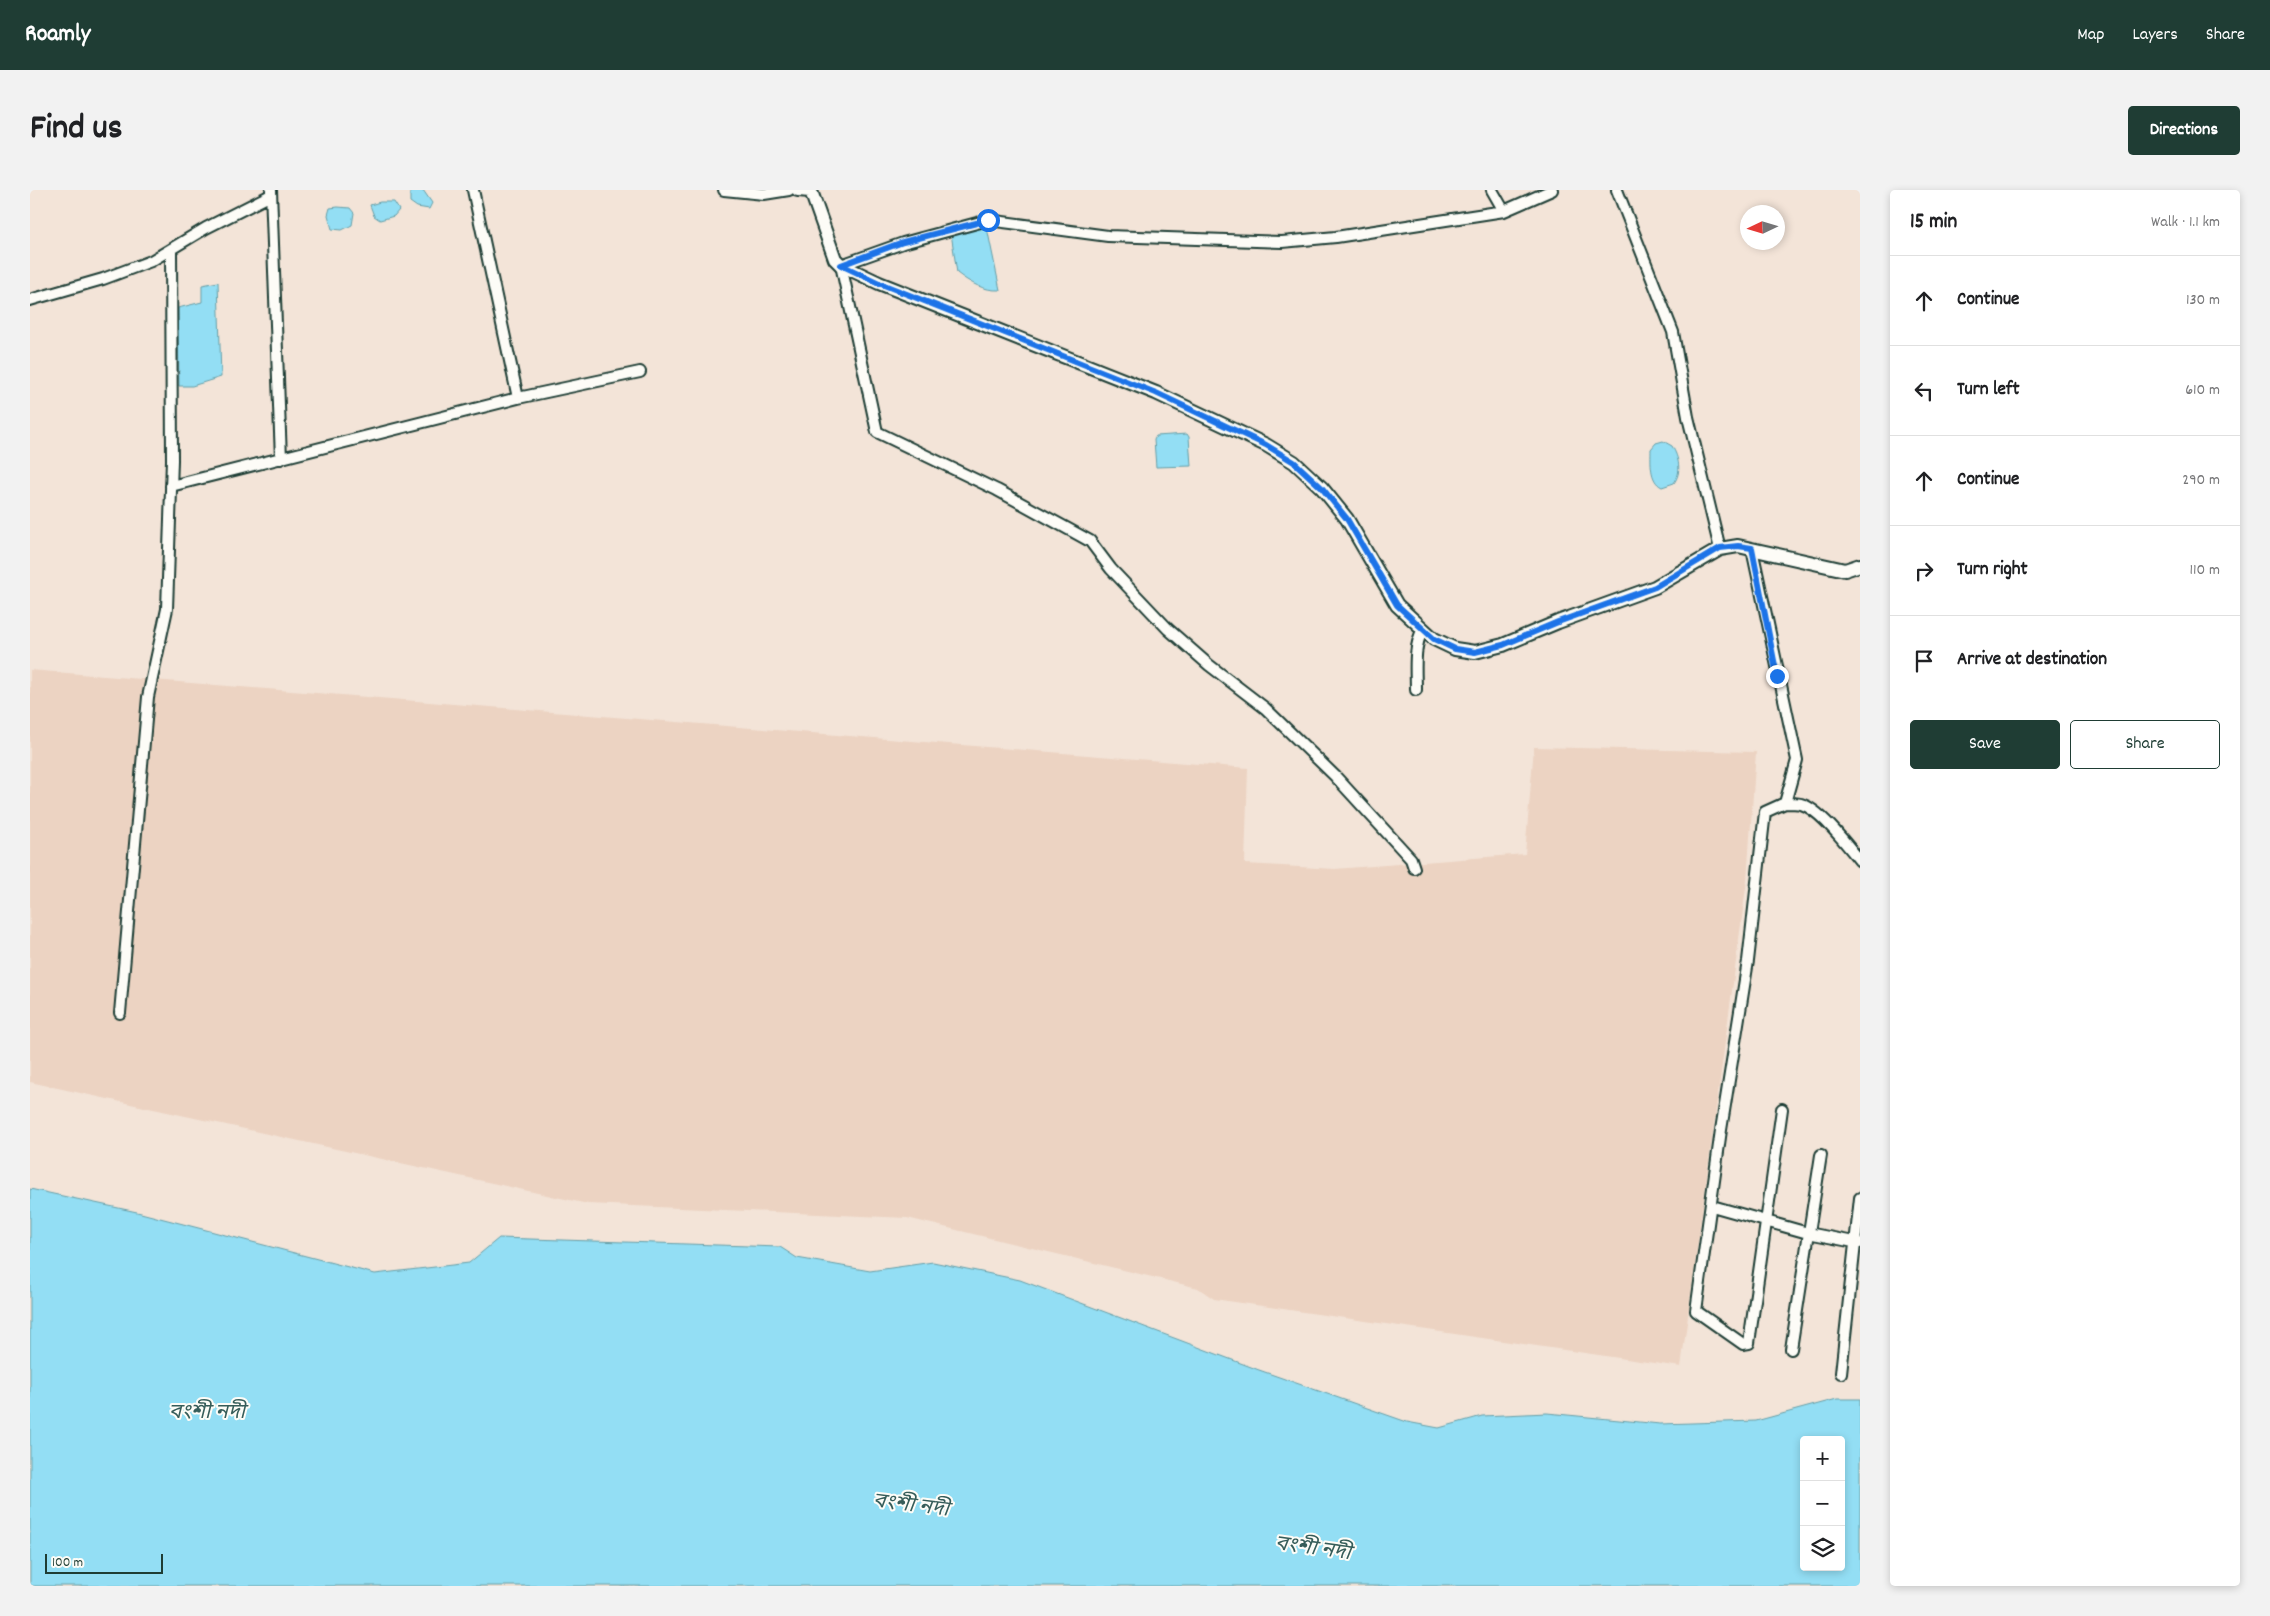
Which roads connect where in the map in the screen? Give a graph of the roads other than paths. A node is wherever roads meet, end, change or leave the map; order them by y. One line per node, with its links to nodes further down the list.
1 (473, 190): 14 (street)
2 (724, 190): 3 (street)
3 (789, 190)
4 (798, 190): 11 (main road)
5 (1492, 190): 9 (street)
6 (1552, 190): 9 (street)
7 (1617, 190): 17 (street)
8 (271, 192): 10 (street); 15 (street)
9 (1504, 211): 11 (street)
10 (171, 249): 12 (street); 16 (street)
11 (841, 265): 20 (main road); 24 (street)
12 (30, 300)
13 (640, 372): 14 (street)
14 (518, 398): 15 (street)
15 (282, 459): 16 (street)
16 (171, 486): 25 (street)
17 (1720, 548): 18 (main road); 20 (main road)
18 (1752, 548): 19 (main road); 22 (street)
19 (1860, 565)
20 (1423, 629): 21 (street)
21 (1416, 690)
22 (1785, 803): 23 (street); 29 (street)
23 (1860, 861)
24 (1414, 868)
25 (120, 1013)
26 (1782, 1109): 30 (street)
27 (1821, 1155): 31 (street)
28 (1860, 1198): 32 (street)
29 (1712, 1206): 30 (street); 30 (street)
30 (1764, 1222): 31 (street)
31 (1808, 1233): 32 (street); 33 (street)
32 (1857, 1242): 34 (street)
33 (1791, 1349)
34 (1840, 1372)

